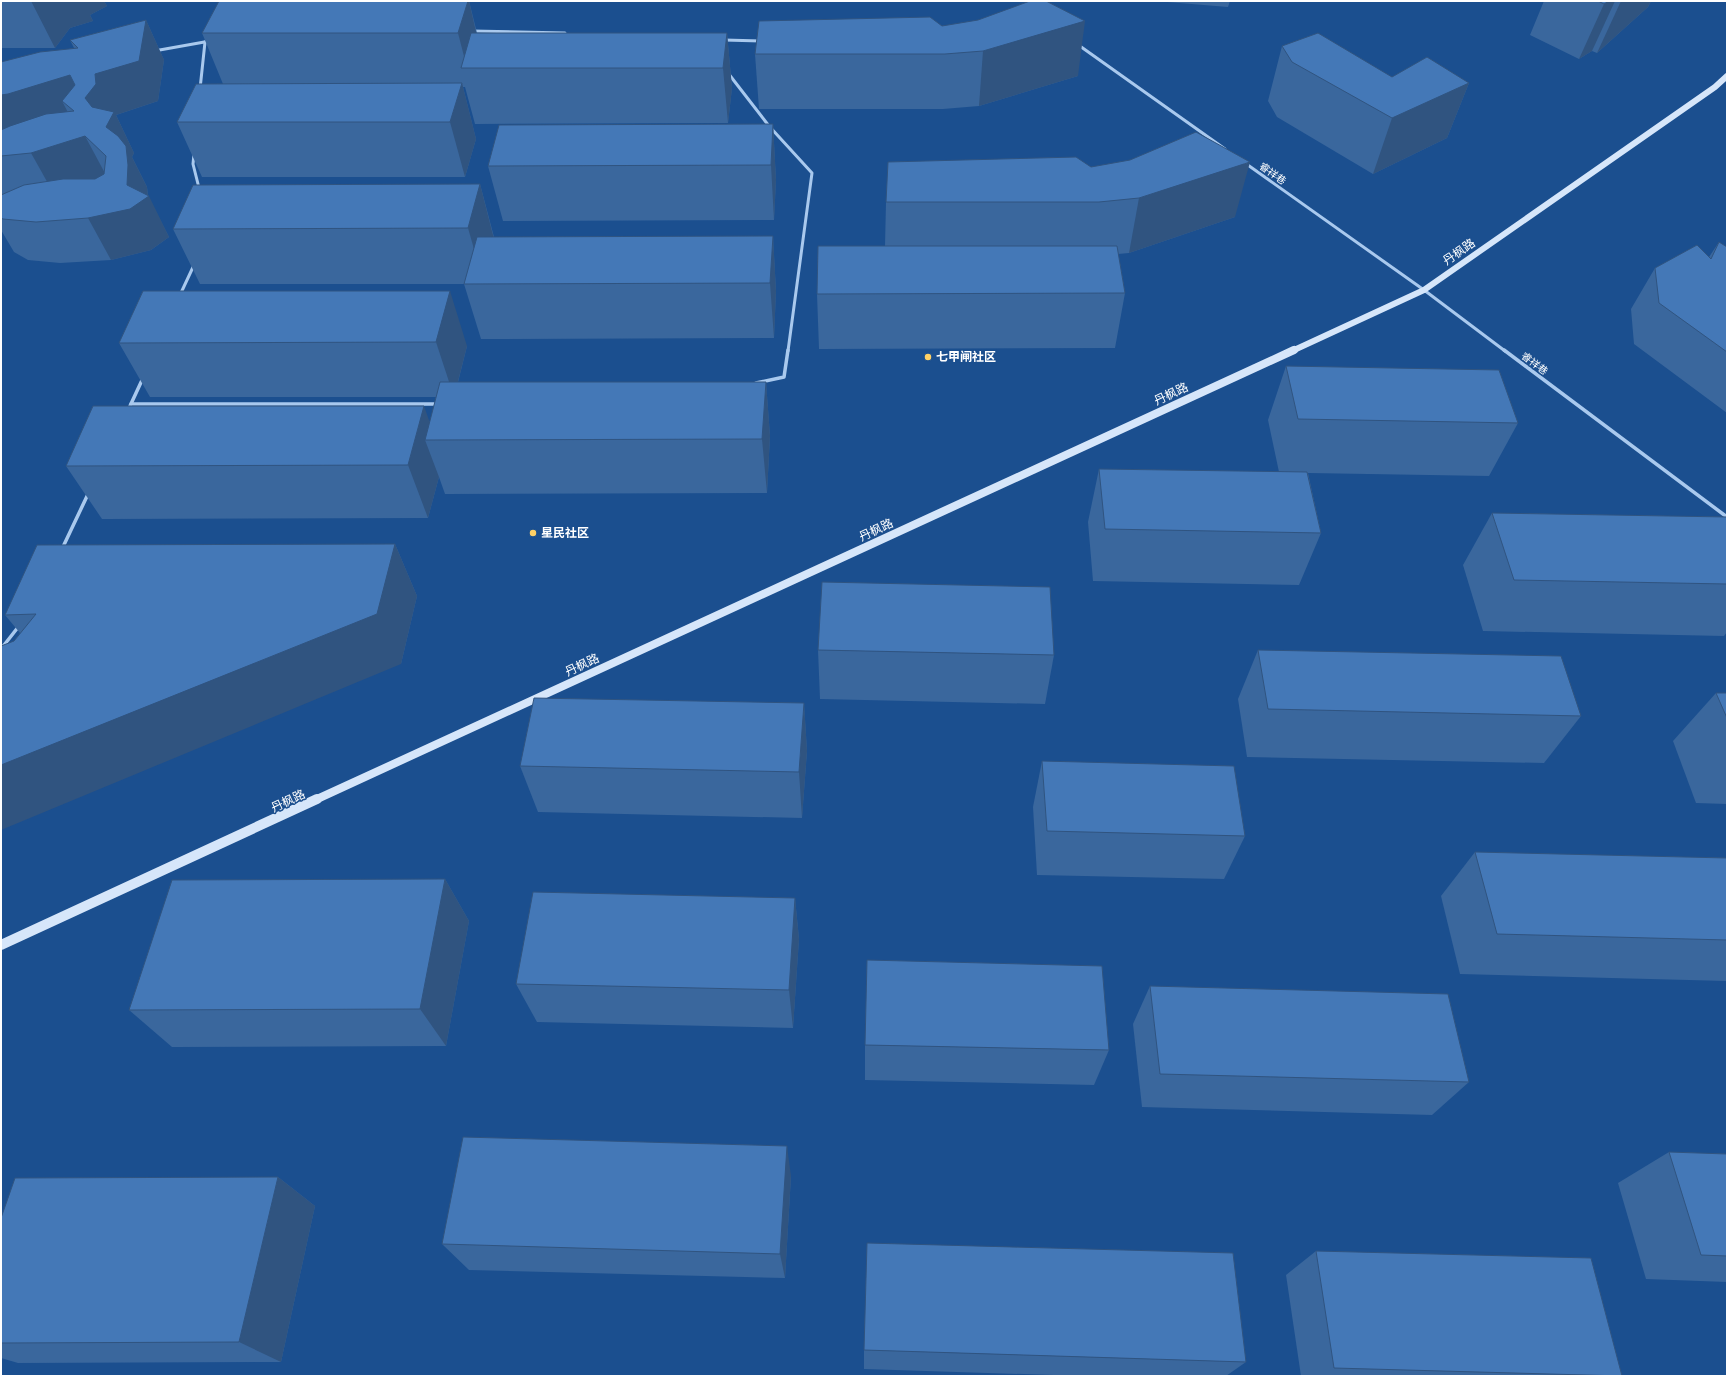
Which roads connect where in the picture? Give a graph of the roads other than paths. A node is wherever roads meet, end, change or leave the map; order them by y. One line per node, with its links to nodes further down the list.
1 (467, 31): 2 (street)
2 (569, 34)
3 (718, 40): 6 (street)
4 (1072, 40): 13 (street)
5 (212, 41): 7 (street)
6 (764, 41)
7 (205, 42): 8 (street); 11 (street)
8 (150, 52)
9 (725, 69): 20 (street)
10 (1727, 76): 17 (street, 丹枫路)
11 (200, 95)
12 (194, 148): 15 (street)
13 (1229, 151)
14 (1242, 160): 17 (street, 睿祥巷)
15 (200, 195)
16 (196, 262): 18 (street)
17 (1424, 290): 25 (street, 睿祥巷); 29 (street, 丹枫路)
18 (179, 298)
19 (144, 376): 21 (street)
20 (753, 383)
21 (130, 404): 22 (street); 23 (street)
22 (446, 404)
23 (127, 411)
24 (90, 489): 26 (street)
25 (1727, 517)
26 (60, 553)
27 (24, 621): 28 (street)
28 (1, 649)
29 (1, 945)

